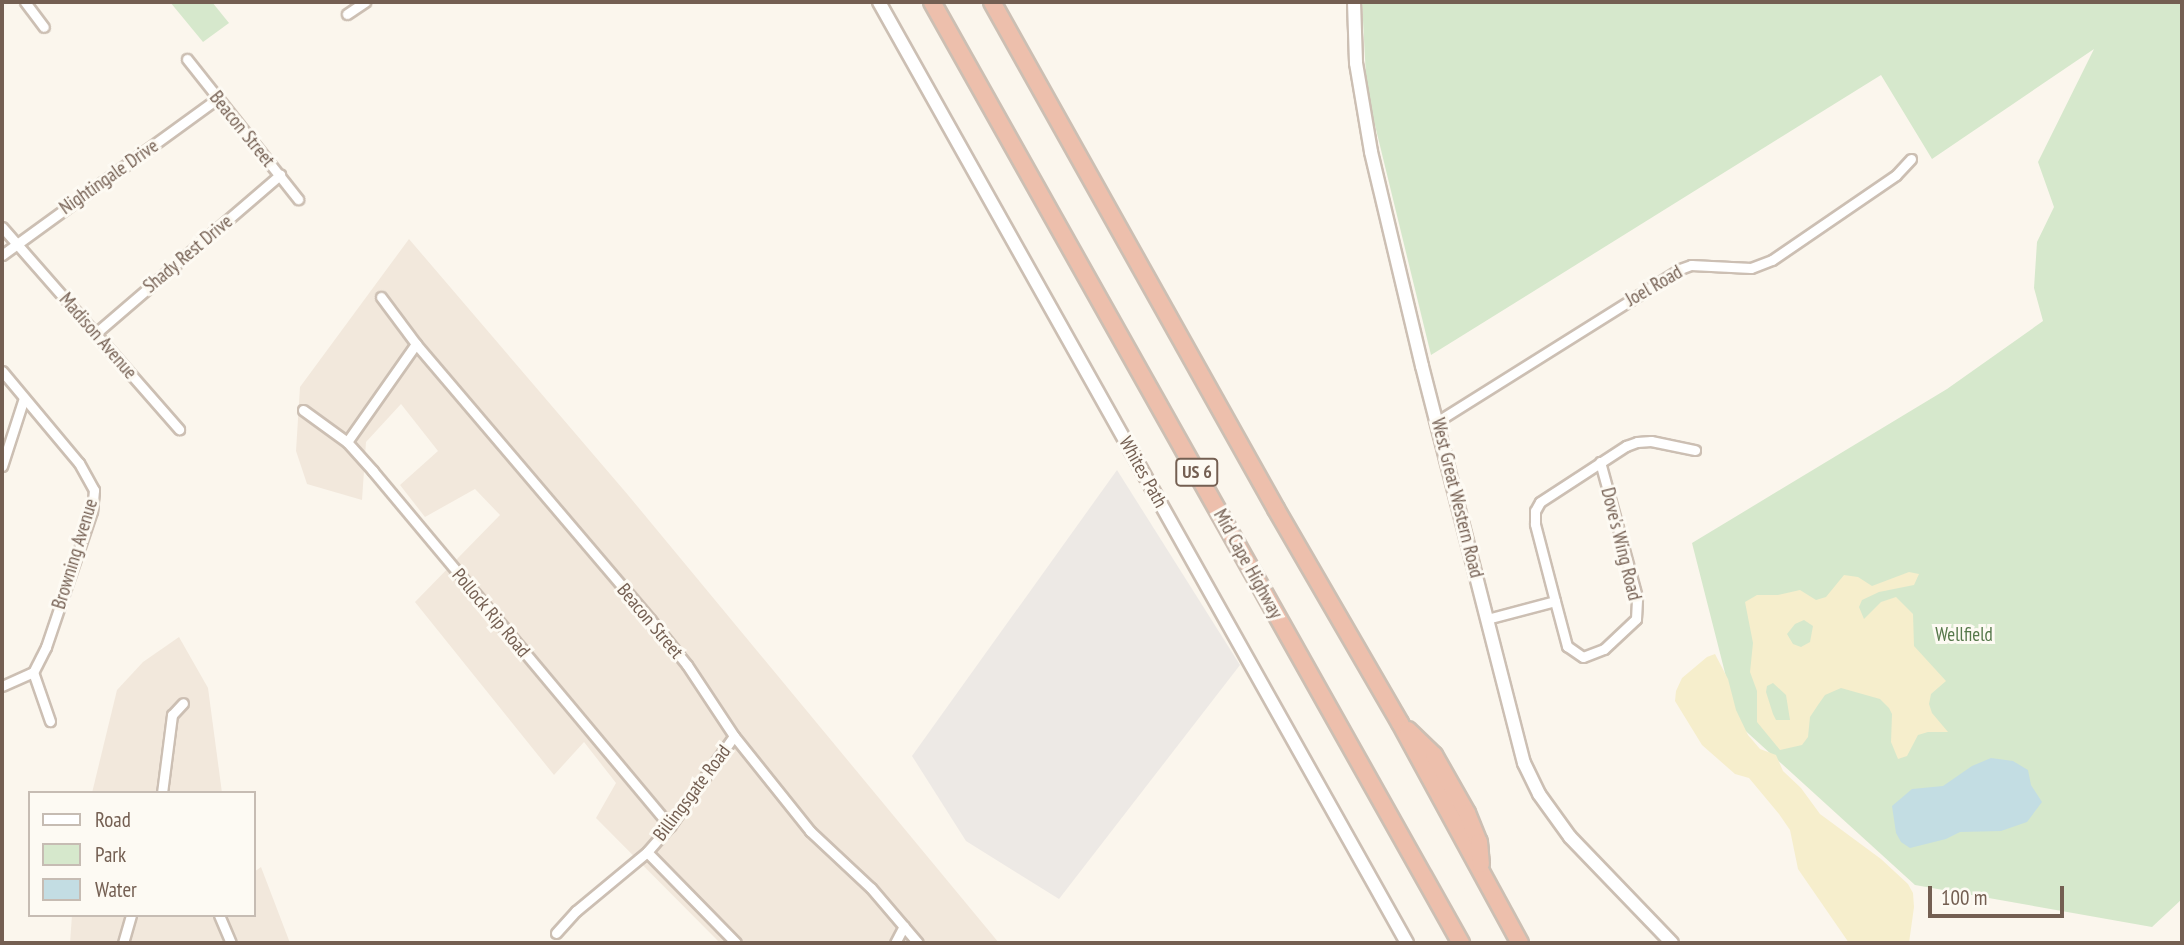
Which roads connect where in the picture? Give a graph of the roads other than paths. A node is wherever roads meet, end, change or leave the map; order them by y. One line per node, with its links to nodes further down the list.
1 (25, 2): 8 (street)
2 (365, 2): 7 (street)
3 (879, 2): 48 (street, Whites Path)
4 (932, 2): 49 (highway, Mid Cape Highway / US 6)
5 (992, 2): 50 (highway, US 6)
6 (1354, 2): 23 (street, West Great Western Road)
7 (347, 14)
8 (44, 27)
9 (187, 59): 10 (street, Beacon Street)
10 (217, 99): 12 (street, Beacon Street); 15 (street, Nightingale Drive)
11 (1911, 159): 23 (street, Joel Road)
12 (280, 175): 13 (street, Beacon Street); 18 (street, Shady Rest Drive)
13 (298, 199)
14 (2, 227): 15 (street, Madison Avenue)
15 (16, 243): 16 (street, Nightingale Drive); 18 (street, Madison Avenue)
16 (2, 255)
17 (381, 297): 19 (street, Beacon Street)
18 (96, 333): 24 (street, Madison Avenue)
19 (416, 344): 25 (street); 35 (street, Beacon Street)
20 (2, 371): 21 (street, Browning Avenue)
21 (24, 398): 28 (street); 31 (street, Browning Avenue)
22 (303, 410): 25 (street, Pollock Rip Road)
23 (1438, 421): 30 (street, West Great Western Road)
24 (179, 429)
25 (347, 442): 37 (street, Pollock Rip Road)
26 (1695, 450): 27 (street)
27 (1600, 463): 29 (street); 29 (street, Dove's Wing Road)
28 (2, 466)
29 (1555, 601): 30 (street)
30 (1487, 619): 51 (street, West Great Western Road)
31 (33, 672): 32 (street); 34 (street)
32 (2, 686)
33 (183, 703): 36 (street)
34 (50, 721)
35 (734, 736): 37 (street, Billingsgate Road); 41 (street, Beacon Street)
36 (162, 791)
37 (670, 826): 38 (street, Billingsgate Road)
38 (647, 852): 42 (street, Billingsgate Road); 45 (street)
39 (130, 917): 43 (street)
40 (220, 917): 44 (street)
41 (904, 926): 46 (street); 47 (street, Beacon Street)
42 (556, 933)
43 (123, 943)
44 (231, 943)
45 (736, 943)
46 (895, 943)
47 (918, 943)
48 (1407, 943)
49 (1461, 943)
50 (1520, 943)
51 (1672, 943)

